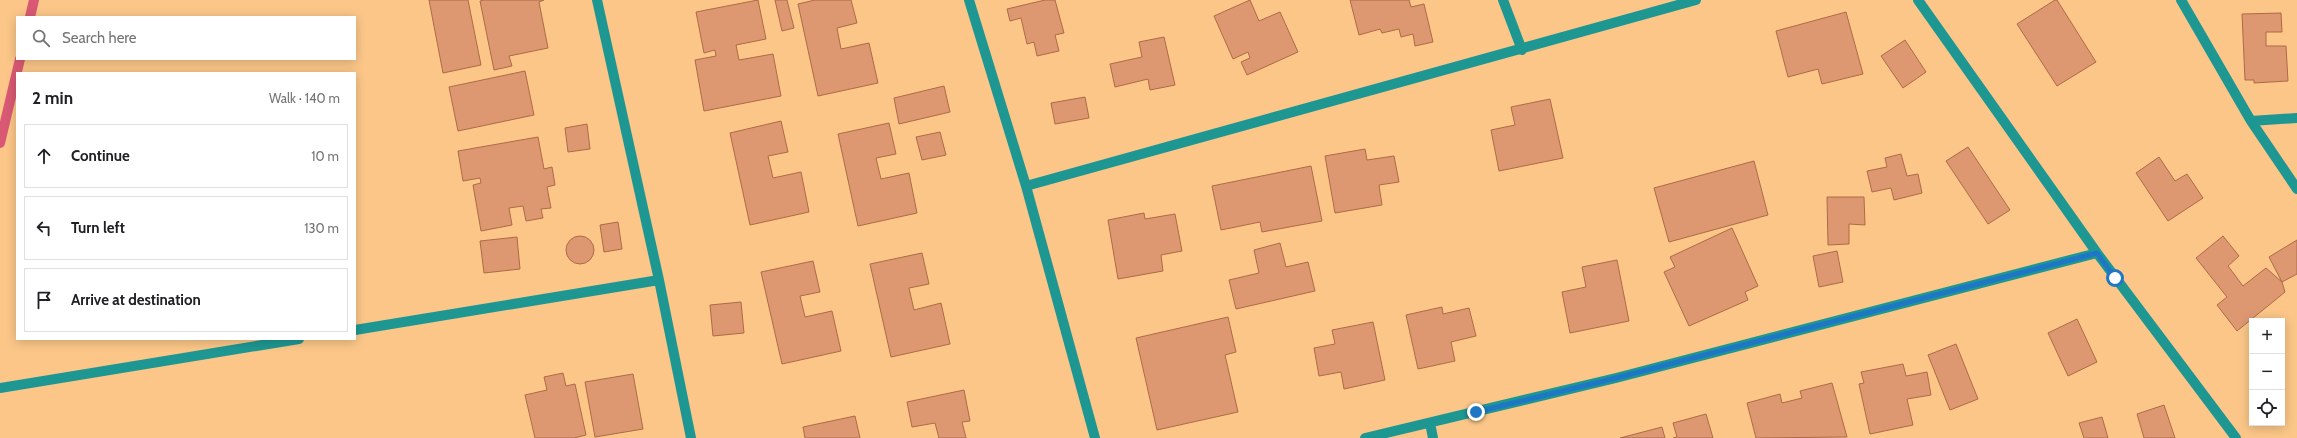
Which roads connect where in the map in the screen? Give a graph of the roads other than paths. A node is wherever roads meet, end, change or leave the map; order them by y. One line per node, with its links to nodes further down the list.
1 (597, 0): 13 (street)
2 (969, 0): 10 (street)
3 (1503, 0): 7 (street)
4 (1696, 0): 7 (street)
5 (1918, 0): 12 (street)
6 (2183, 1): 9 (street)
7 (1522, 50): 10 (street)
8 (2297, 118): 9 (street)
9 (2251, 121): 11 (street)
10 (1026, 186): 19 (street)
11 (2297, 189)
12 (2097, 253): 17 (street); 22 (street)
13 (659, 280): 14 (street); 18 (street)
14 (356, 330)
15 (293, 340): 16 (street)
16 (0, 388)
17 (1430, 423): 20 (street); 21 (street)
18 (691, 438)
19 (1095, 438)
20 (1365, 438)
21 (1433, 438)
22 (2236, 438)

